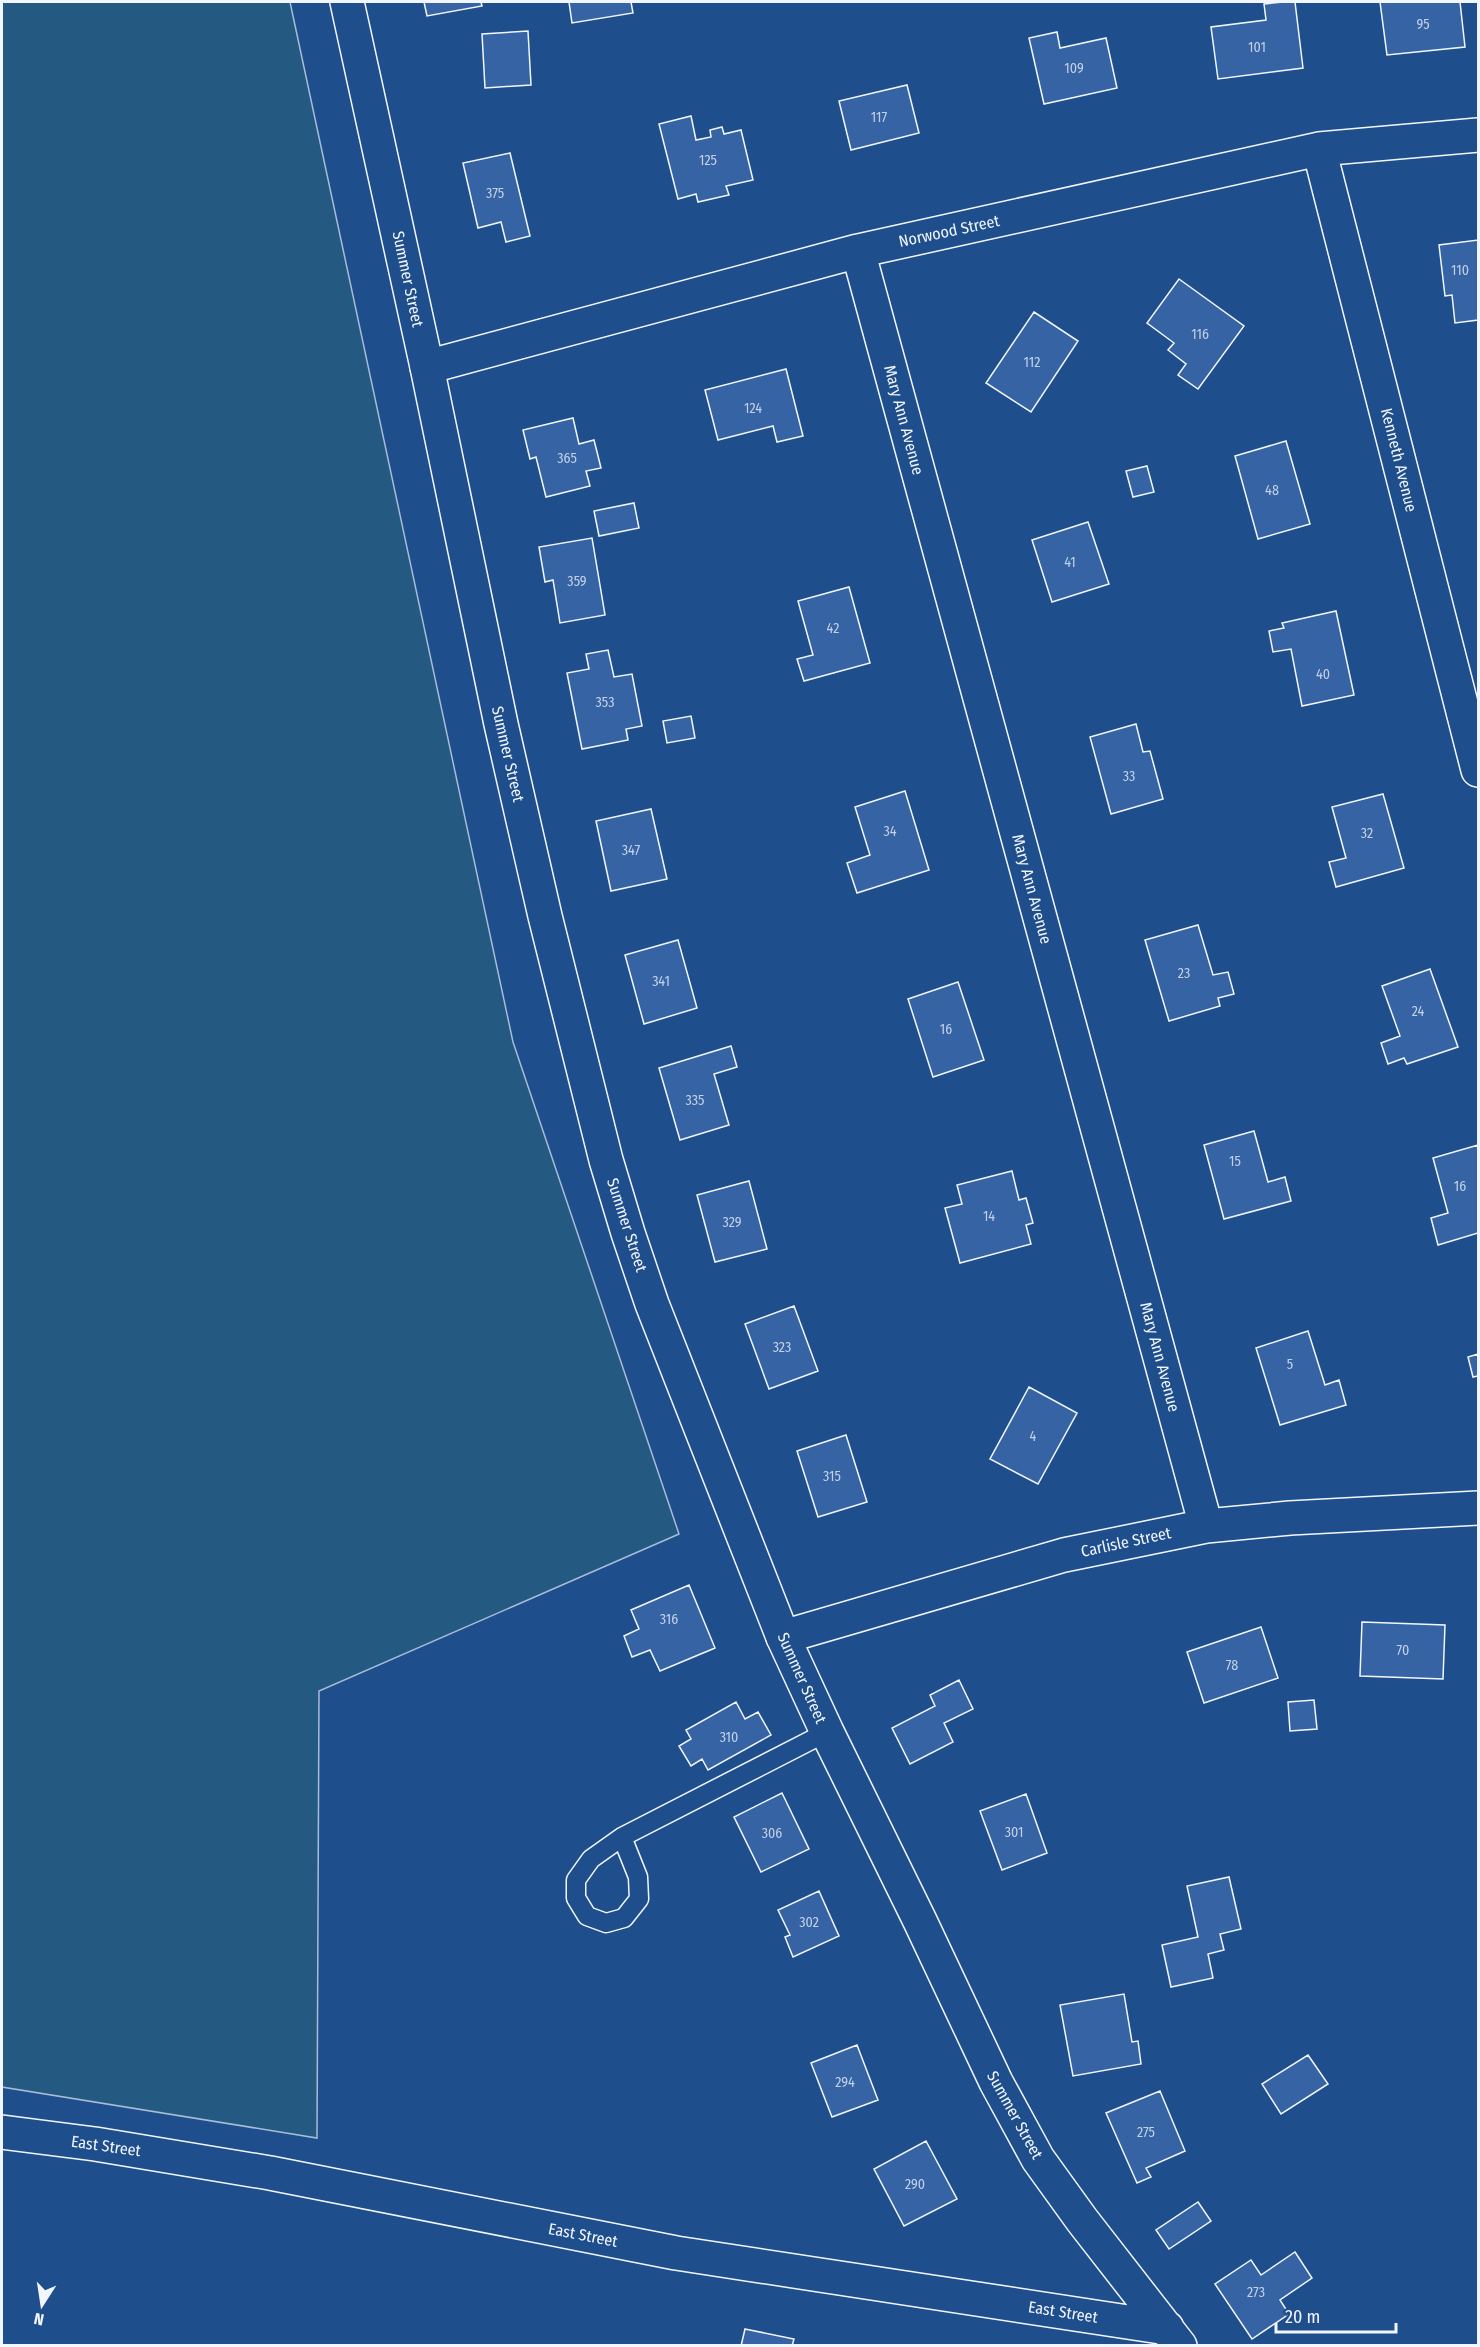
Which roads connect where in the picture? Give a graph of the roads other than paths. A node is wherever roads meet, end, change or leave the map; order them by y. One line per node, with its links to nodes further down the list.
1 (347, 2): 5 (street, Summer Street)
2 (1479, 135): 3 (street, Norwood Street)
3 (1319, 149): 4 (street, Norwood Street); 6 (street, Kenneth Avenue)
4 (858, 251): 5 (street, Norwood Street); 8 (street, Mary Ann Avenue)
5 (427, 367): 9 (street, Summer Street)
6 (1479, 770)
7 (1479, 1508): 8 (street, Carlisle Street)
8 (1206, 1526): 9 (street, Carlisle Street)
9 (783, 1637): 10 (street, Summer Street)
10 (827, 1732): 11 (lane); 13 (street, Summer Street)
11 (622, 1837): 11 (lane)
12 (2, 2132): 13 (street, East Street)
13 (1174, 2337)

